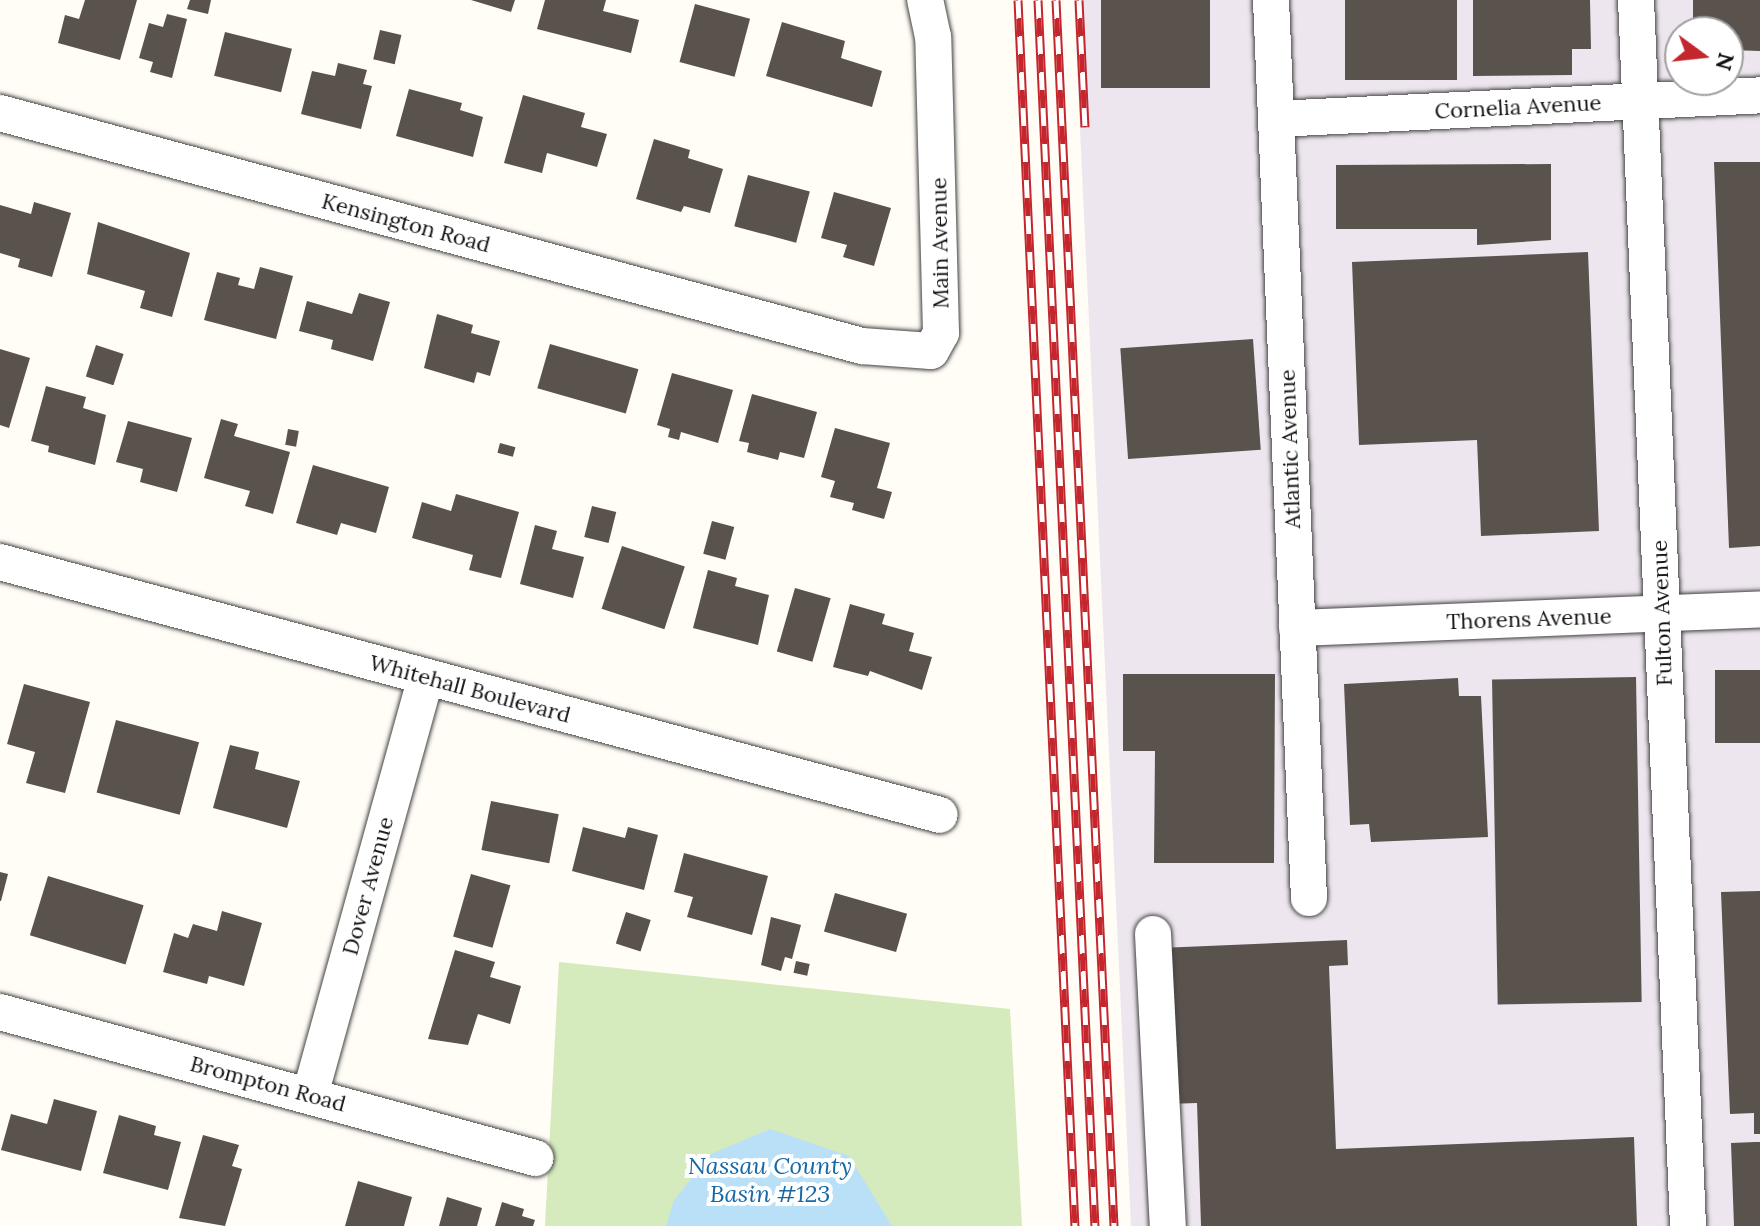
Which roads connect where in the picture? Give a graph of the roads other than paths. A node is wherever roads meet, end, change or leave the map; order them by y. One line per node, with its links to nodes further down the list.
1 (925, 0): 8 (street, Main Avenue)
2 (1271, 0): 7 (street, Atlantic Avenue)
3 (1636, 0): 5 (street, Fulton Avenue)
4 (1760, 95): 5 (street, Cornelia Avenue)
5 (1640, 101): 7 (street, Cornelia Avenue); 11 (street, Fulton Avenue)
6 (0, 113): 8 (street, Kensington Road)
7 (1276, 119): 12 (street, Atlantic Avenue)
8 (812, 333)
9 (0, 562): 13 (street, Whitehall Boulevard)
10 (1760, 609): 11 (street, Thorens Avenue)
11 (1662, 613): 12 (street, Thorens Avenue); 21 (street, Fulton Avenue)
12 (1297, 628): 15 (street, Atlantic Avenue)
13 (426, 677): 14 (street, Whitehall Boulevard); 18 (street, Dover Avenue)
14 (940, 815)
15 (1309, 898)
16 (1153, 934): 20 (street)
17 (0, 1012): 18 (street, Brompton Road)
18 (310, 1095): 19 (street, Brompton Road)
19 (535, 1158)
20 (1168, 1226)
21 (1688, 1226)

